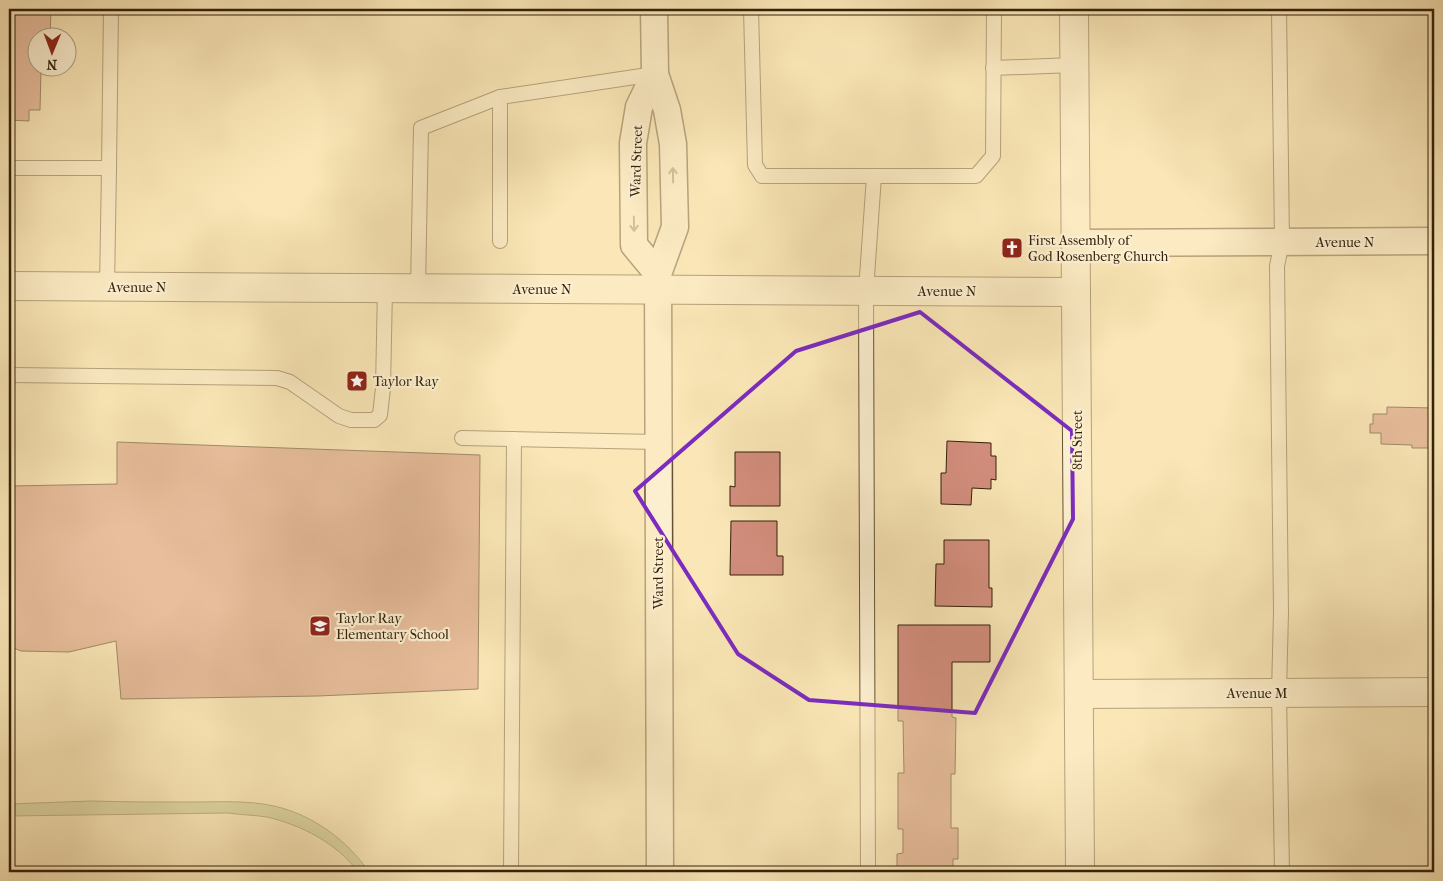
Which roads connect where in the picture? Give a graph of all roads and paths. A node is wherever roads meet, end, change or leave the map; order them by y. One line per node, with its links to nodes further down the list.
1 (111, 9): 12 (lane)
2 (654, 9): 9 (street, Ward Street)
3 (751, 9): 13 (lane)
4 (994, 9): 8 (lane)
5 (1074, 9): 7 (street, 8th Street)
6 (1279, 9): 16 (lane)
7 (1074, 64): 8 (lane); 17 (street, 8th Street)
8 (993, 68): 13 (lane)
9 (655, 74): 10 (lane); 18 (street, Ward Street, one-way to 9); 18 (street, Ward Street, one-way to 18)
10 (500, 97): 14 (lane); 22 (lane)
11 (9, 168): 12 (lane)
12 (109, 168): 20 (lane)
13 (874, 176): 23 (lane)
14 (500, 241)
15 (1434, 241): 16 (street, Avenue N)
16 (1282, 242): 17 (street, Avenue N); 30 (lane)
17 (1076, 243): 24 (street, 8th Street)
18 (658, 282): 22 (street, Avenue N); 23 (street, Avenue N); 28 (street, Ward Street)
19 (9, 286): 20 (street, Avenue N)
20 (107, 287): 21 (street, Avenue N)
21 (385, 288): 22 (street, Avenue N); 25 (lane)
22 (418, 289)
23 (866, 291): 24 (street, Avenue N); 34 (lane)
24 (1076, 292): 31 (street, 8th Street)
25 (9, 375)
26 (462, 438): 27 (lane)
27 (514, 439): 28 (lane); 32 (lane)
28 (657, 442): 33 (street, Ward Street)
29 (1434, 692): 30 (street, Avenue M)
30 (1279, 693): 31 (street, Avenue M); 36 (lane)
31 (1079, 694): 35 (street, 8th Street)
32 (511, 872)
33 (660, 872)
34 (868, 872)
35 (1080, 872)
36 (1282, 872)

